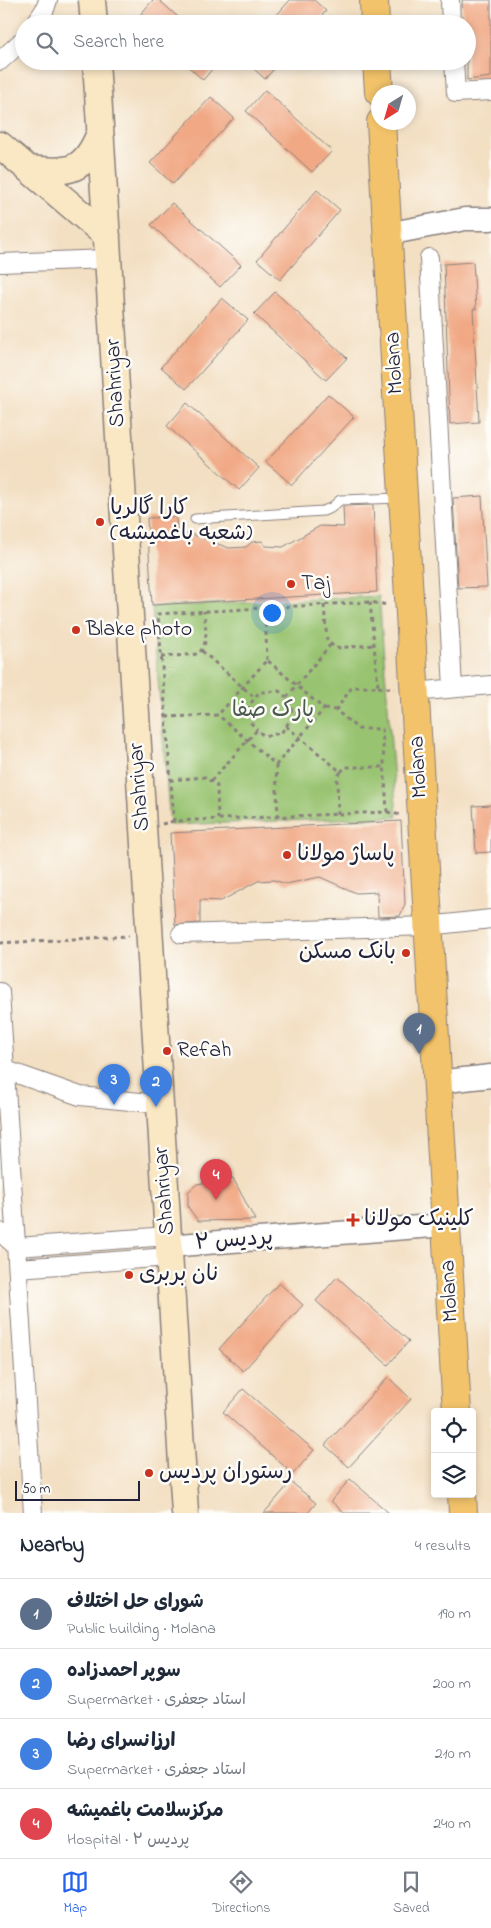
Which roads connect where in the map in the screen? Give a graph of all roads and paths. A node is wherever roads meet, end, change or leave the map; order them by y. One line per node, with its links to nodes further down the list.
1 (48, 0): 5 (street)
2 (92, 0): 6 (main road)
3 (374, 0): 7 (main road)
4 (450, 0): 8 (street)
5 (40, 15)
6 (93, 15)
7 (375, 15)
8 (451, 15)
9 (15, 47): 10 (street)
10 (0, 61)
11 (96, 70): 17 (main road, Shahriyar)
12 (378, 70): 14 (main road)
13 (455, 70): 15 (street)
14 (379, 85)
15 (491, 91)
16 (381, 130): 22 (main road, Molana)
17 (100, 133): 19 (main road); 24 (main road, Shahriyar)
18 (0, 145): 19 (main road)
19 (29, 169): 24 (main road)
20 (491, 219): 21 (street)
21 (430, 226): 22 (street); 23 (street)
22 (387, 234): 27 (main road, Molana)
23 (491, 234)
24 (107, 248): 26 (street); 63 (main road, Shahriyar)
25 (429, 258): 40 (street)
26 (0, 263)
27 (402, 498): 28 (lane); 41 (main road, Molana)
28 (195, 519)
29 (324, 605): 30 (path); 32 (path); 33 (path)
30 (265, 608): 31 (path); 36 (path)
31 (204, 611): 34 (path); 35 (path)
32 (331, 644): 33 (path); 37 (path)
33 (374, 645): 45 (path)
34 (202, 651): 35 (path); 39 (path)
35 (161, 657): 47 (path)
36 (267, 660): 37 (path); 39 (path)
37 (296, 685): 42 (path); 44 (path)
38 (491, 685): 40 (street)
39 (243, 687): 43 (path); 46 (path)
40 (453, 688): 41 (street)
41 (414, 692): 61 (main road, Molana)
42 (286, 697): 43 (path); 48 (path)
43 (255, 698): 49 (path)
44 (324, 709): 45 (path); 50 (path)
45 (336, 710): 53 (path)
46 (218, 715): 47 (path); 51 (path)
47 (166, 717): 55 (path)
48 (286, 726): 49 (path); 50 (path)
49 (257, 730): 51 (path)
50 (300, 737): 52 (path); 54 (path)
51 (248, 741): 52 (path); 56 (path)
52 (276, 765): 58 (path)
53 (384, 767): 54 (path); 57 (path)
54 (341, 772): 57 (path)
55 (170, 780): 56 (path); 59 (path)
56 (211, 782): 59 (path)
57 (338, 814): 58 (path)
58 (278, 817): 59 (path)
59 (218, 819)
60 (491, 919): 61 (street)
61 (428, 926): 62 (street); 68 (main road, Molana)
62 (181, 934)
63 (150, 935): 64 (path); 69 (main road, Shahriyar)
64 (0, 944)
65 (0, 992): 66 (street)
66 (3, 1067): 69 (street); 72 (street)
67 (491, 1076): 68 (street)
68 (437, 1082): 70 (main road, Molana)
69 (160, 1104): 73 (main road, Shahriyar)
70 (446, 1225): 73 (street, پردیس ۲); 75 (main road, Molana)
71 (0, 1232): 72 (street)
72 (17, 1246): 73 (street, پردیس ۲); 74 (street)
73 (172, 1246): 74 (street); 78 (main road, Shahriyar)
74 (18, 1268): 77 (street)
75 (457, 1408)
76 (462, 1498): 79 (main road)
77 (33, 1513)
78 (185, 1513)
79 (463, 1513)

